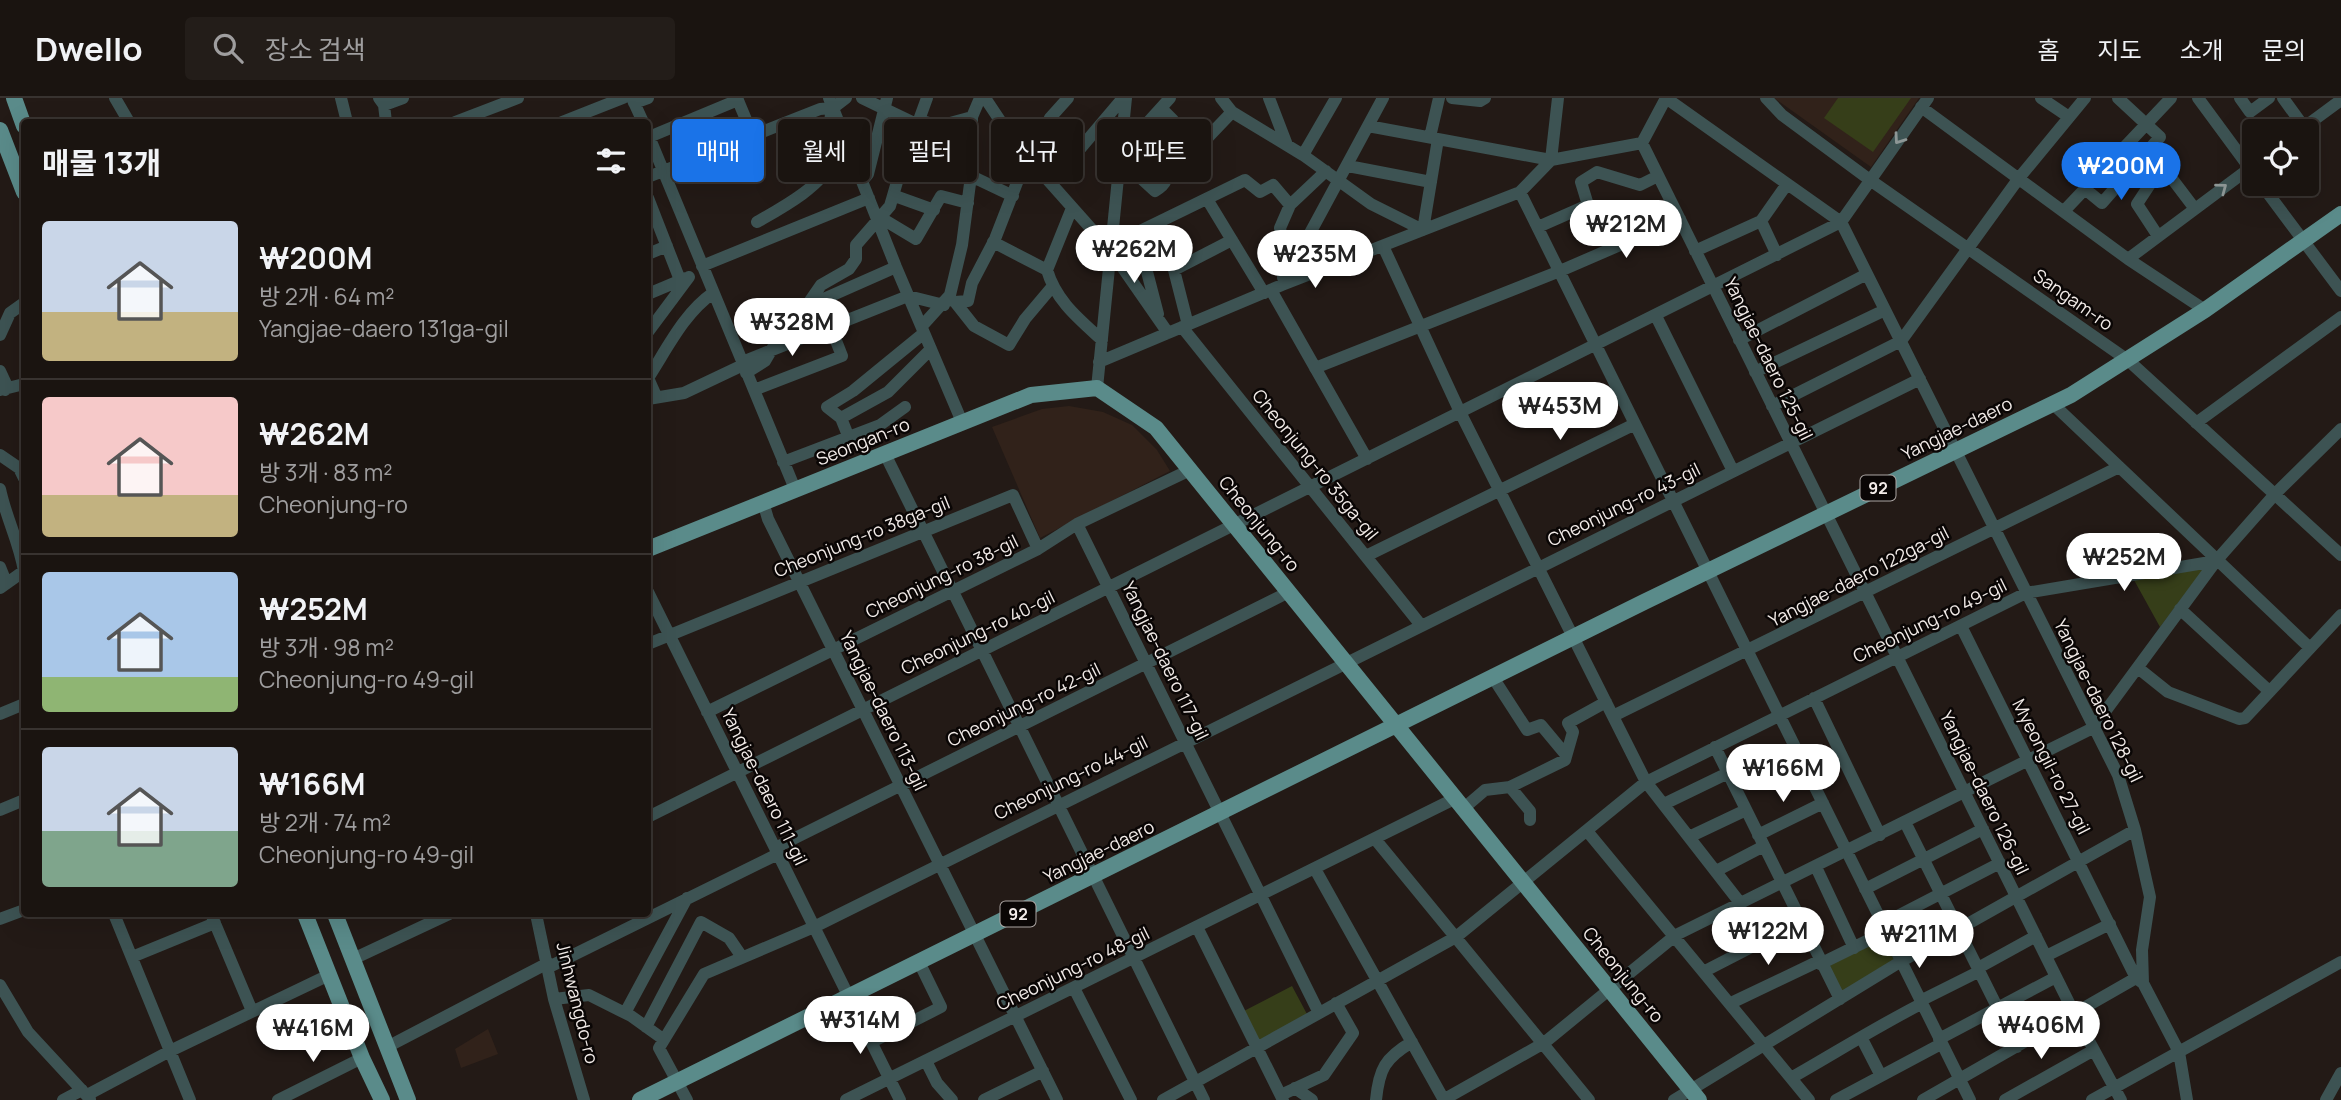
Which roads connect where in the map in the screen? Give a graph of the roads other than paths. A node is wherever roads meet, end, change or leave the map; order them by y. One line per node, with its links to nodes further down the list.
1 (14, 98): 43 (main road)
2 (115, 98): 44 (street)
3 (341, 98): 45 (street)
4 (403, 98): 35 (street)
5 (518, 98): 47 (street)
6 (648, 98): 33 (street)
7 (846, 98): 37 (street)
8 (862, 98): 38 (street)
9 (927, 98): 52 (street)
10 (984, 98): 41 (street); 54 (street)
11 (1068, 98): 55 (street)
12 (1125, 98): 56 (street); 97 (street)
13 (1170, 98): 39 (street)
14 (1221, 98): 40 (street)
15 (1269, 98): 70 (street)
16 (1336, 98): 72 (street)
17 (1439, 98): 67 (street)
18 (1452, 98): 19 (street)
19 (1485, 98)
20 (1558, 98): 75 (street)
21 (1666, 98): 69 (street); 99 (street)
22 (1766, 98): 88 (street, Sangam-ro)
23 (2041, 98): 42 (street)
24 (2085, 98): 42 (street)
25 (2118, 98): 61 (street)
26 (2171, 98): 61 (street)
27 (2198, 98): 73 (street)
28 (2240, 98): 29 (street)
29 (2269, 98)
30 (2283, 98): 59 (street)
31 (737, 99): 50 (street); 66 (street)
32 (1380, 99): 62 (street)
33 (630, 100): 48 (street); 49 (street)
34 (2341, 100): 60 (street)
35 (381, 102): 46 (street)
36 (1924, 102): 86 (street); 88 (street, one-way to 88)
37 (831, 103): 64 (street); 116 (street)
38 (885, 103): 51 (street); 76 (street)
39 (1162, 109): 57 (street); 58 (street)
40 (1232, 112): 65 (street); 70 (street)
41 (972, 117): 53 (street)
42 (2069, 117): 86 (street)
43 (22, 119)
44 (127, 119)
45 (346, 119)
46 (385, 119)
47 (463, 119)
48 (571, 119)
49 (641, 119)
50 (746, 119)
51 (912, 119)
52 (918, 119)
53 (965, 119)
54 (1000, 119)
55 (1050, 119)
56 (1124, 119)
57 (1154, 119)
58 (1172, 119)
59 (2295, 119)
60 (2315, 119)
61 (2147, 123): 74 (street); 100 (street)
62 (1368, 126): 67 (street); 77 (street)
63 (0, 130): 98 (main road)
64 (764, 130)
65 (1211, 134)
66 (651, 135)
67 (1434, 138): 75 (street); 96 (street)
68 (651, 143): 80 (street)
69 (1642, 143): 71 (street); 84 (street, Yangjae-daero 125-gil)
70 (1287, 145): 72 (street)
71 (1593, 153): 75 (street); 81 (street)
72 (1303, 155): 82 (street)
73 (2242, 155)
74 (2143, 157): 79 (street); 100 (street)
75 (1551, 160): 101 (street)
76 (870, 166)
77 (1348, 166): 82 (street); 96 (street)
78 (672, 167): 80 (street)
79 (2160, 169): 110 (street); 123 (street)
80 (663, 171): 83 (street); 137 (street)
81 (1597, 172): 84 (street); 120 (street)
82 (1332, 174): 108 (street); 122 (street); 145 (street)
83 (651, 176)
84 (1658, 176): 114 (street, Yangjae-daero 125-gil)
85 (2242, 177): 110 (street, one-way to 85)
86 (2020, 178): 112 (street); 130 (street)
87 (977, 179): 104 (street)
88 (1870, 180): 117 (street); 130 (street, Sangam-ro)
89 (862, 182): 105 (street)
90 (899, 182): 102 (street)
91 (970, 182): 107 (street)
92 (1017, 182): 104 (street)
93 (1118, 182): 131 (street)
94 (1145, 182): 95 (street)
95 (1166, 182)
96 (1431, 182): 122 (street)
97 (1051, 183): 109 (street)
98 (21, 184)
99 (1787, 184): 115 (street); 117 (street)
100 (2085, 189): 112 (street)
101 (1520, 192): 120 (street); 122 (street)
102 (895, 196): 111 (street); 118 (street)
103 (2271, 196): 126 (street)
104 (1013, 197): 127 (street)
105 (869, 198): 118 (street); 137 (street)
106 (1207, 199): 108 (street); 119 (street); 125 (street)
107 (968, 203): 111 (street); 150 (street)
108 (1290, 205): 145 (street)
109 (1072, 208): 131 (street); 138 (street)
110 (2195, 209): 123 (street)
111 (934, 210): 118 (street)
112 (2064, 211): 135 (street)
113 (2341, 214): 126 (main road, Yangjae-daero / 92)
114 (1680, 219): 132 (street, Yangjae-daero 125-gil); 140 (street)
115 (1761, 221): 132 (street); 134 (street)
116 (757, 222)
117 (1842, 222): 134 (street, Cheonjung-ro 40-gil); 141 (street, Yangjae-daero 128-gil)
118 (878, 223): 136 (street); 151 (street)
119 (1153, 225): 124 (street); 139 (street)
120 (1538, 227): 140 (street)
121 (653, 229): 128 (street)
122 (1423, 230): 129 (street)
123 (2158, 236): 135 (street)
124 (1128, 237): 131 (street); 161 (street)
125 (1232, 240): 139 (street); 145 (street)
126 (2304, 240): 146 (street); 154 (main road, Yangjae-daero / 92)
127 (993, 242): 138 (street); 150 (street)
128 (667, 246): 133 (street); 142 (street)
129 (1384, 246): 145 (street); 158 (street)
130 (1967, 247): 166 (street); 170 (street, Sangam-ro)
131 (1111, 251): 161 (street); 164 (street)
132 (1695, 251): 144 (street, Yangjae-daero 125-gil)
133 (651, 253)
134 (1777, 255): 144 (street, Cheonjung-ro 40-gil)
135 (2128, 258): 154 (street)
136 (896, 267): 149 (street); 151 (street)
137 (703, 268): 142 (street); 148 (street)
138 (1047, 270): 143 (street)
139 (1174, 270): 157 (street)
140 (1560, 271): 158 (street); 168 (street)
141 (1867, 274): 153 (street, Yangjae-daero 128-gil); 165 (street)
142 (684, 278): 147 (street); 159 (street)
143 (1052, 287): 150 (street); 164 (street)
144 (1713, 287): 155 (street, Cheonjung-ro 40-gil); 165 (street, Yangjae-daero 125-gil)
145 (1272, 289): 157 (street); 173 (street)
146 (2341, 291)
147 (651, 292)
148 (713, 293): 172 (street); 176 (street)
149 (908, 296): 150 (street); 160 (street); 162 (street)
150 (949, 302): 162 (street)
151 (808, 306): 167 (street)
152 (5, 310): 163 (street)
153 (1885, 310): 166 (street, Yangjae-daero 128-gil); 175 (street)
154 (2205, 310): 170 (main road, Yangjae-daero / 92)
155 (1656, 316): 168 (street, Cheonjung-ro 40-gil); 201 (street)
156 (2341, 317): 189 (street)
157 (1185, 326): 161 (street); 203 (street, Cheonjung-ro 35ga-gil)
158 (1421, 327): 173 (street); 186 (street)
159 (651, 328)
160 (831, 328): 167 (street); 181 (street)
161 (1164, 328): 171 (street)
162 (923, 329): 169 (street); 187 (street)
163 (0, 335)
164 (1102, 340): 171 (street)
165 (1740, 340): 175 (street, Yangjae-daero 125-gil)
166 (1901, 341): 177 (street, Yangjae-daero 128-gil); 184 (street)
167 (775, 346): 172 (street)
168 (1597, 346): 186 (street, Cheonjung-ro 40-gil); 190 (street)
169 (931, 349): 187 (street); 188 (street)
170 (2129, 361): 183 (main road, Yangjae-daero / 92); 189 (street, Sangam-ro)
171 (1099, 362): 179 (street)
172 (744, 367): 181 (street); 182 (street)
173 (1315, 368): 197 (street)
174 (0, 371): 180 (street)
175 (1755, 372): 184 (street, Yangjae-daero 125-gil)
176 (651, 374)
177 (1920, 379): 193 (street, Cheonjung-ro 43-gil); 194 (street, Yangjae-daero 128-gil)
178 (21, 385): 180 (street)
179 (1097, 388): 188 (main road, Seongan-ro); 200 (main road, Cheonjung-ro)
180 (3, 390)
181 (754, 390): 198 (street)
182 (652, 398)
183 (2053, 404): 194 (main road, Yangjae-daero / 92); 199 (street)
184 (1772, 406): 193 (street, Yangjae-daero 125-gil)
185 (905, 407): 192 (street)
186 (1460, 412): 197 (street, Cheonjung-ro 40-gil); 205 (street)
187 (841, 418): 192 (street)
188 (962, 422): 196 (main road, Seongan-ro)
189 (2196, 423): 207 (street, Sangam-ro)
190 (1635, 424): 205 (street); 208 (street)
191 (2339, 436): 207 (street)
192 (849, 438): 198 (street)
193 (1790, 443): 201 (street, Cheonjung-ro 43-gil); 210 (street, Yangjae-daero 125-gil)
194 (1956, 451): 210 (main road, Yangjae-daero / 92); 213 (street, Yangjae-daero 128-gil)
195 (0, 454): 202 (street)
196 (885, 454): 204 (main road, Seongan-ro); 214 (street)
197 (1367, 459): 203 (street, Cheonjung-ro 40-gil)
198 (783, 461): 204 (street)
199 (2119, 467): 213 (street, Yangjae-daero 122ga-gil); 220 (street)
200 (1190, 470): 211 (street, Cheonjung-ro 38-gil); 212 (main road, Cheonjung-ro)
201 (1733, 471): 208 (street, Cheonjung-ro 43-gil)
202 (21, 472)
203 (1311, 487): 212 (street, Cheonjung-ro 40-gil); 219 (street, Cheonjung-ro 35ga-gil)
204 (795, 489): 209 (main road, Seongan-ro)
205 (1499, 489): 219 (street); 222 (street)
206 (0, 490): 217 (street)
207 (2276, 493): 218 (street, Sangam-ro); 220 (street)
208 (1673, 500): 222 (street, Cheonjung-ro 43-gil); 223 (street)
209 (763, 502): 215 (main road, Seongan-ro); 225 (street, Yangjae-daero 113-gil)
210 (1825, 514): 223 (main road, Yangjae-daero / 92); 231 (street, Yangjae-daero 126-gil)
211 (1077, 524): 216 (street, Cheonjung-ro 38-gil); 227 (street, Yangjae-daero 117-gil)
212 (1235, 525): 227 (street, Cheonjung-ro 40-gil); 229 (main road, Cheonjung-ro)
213 (1994, 528): 230 (street, Yangjae-daero 128-gil); 231 (street, Yangjae-daero 122ga-gil)
214 (923, 532): 216 (street, Cheonjung-ro 38ga-gil); 225 (street, Cheonjung-ro 38ga-gil); 228 (street)
215 (651, 547)
216 (1038, 549): 228 (street, Cheonjung-ro 38-gil)
217 (21, 553)
218 (2341, 555)
219 (1366, 556): 235 (street, Cheonjung-ro 35ga-gil)
220 (2216, 561): 230 (street, Cheonjung-ro 49-gil); 233 (street); 240 (street)
221 (0, 567): 226 (street)
222 (1538, 567): 235 (street, Cheonjung-ro 43-gil); 238 (street)
223 (1707, 571): 238 (main road, Yangjae-daero / 92); 243 (street)
224 (21, 573): 226 (street)
225 (799, 581): 237 (street, Cheonjung-ro 38ga-gil); 241 (street, Yangjae-daero 113-gil)
226 (3, 585)
227 (1109, 587): 242 (street, Cheonjung-ro 40-gil); 246 (street, Yangjae-daero 117-gil)
228 (952, 592): 241 (street, Cheonjung-ro 38-gil); 242 (street)
229 (1289, 592): 245 (main road, Cheonjung-ro); 246 (street, Cheonjung-ro 42-gil)
230 (2026, 593): 236 (street, Cheonjung-ro 49-gil); 260 (street, Yangjae-daero 128-gil)
231 (1865, 594): 243 (street, Yangjae-daero 122ga-gil); 244 (street, Yangjae-daero 126-gil)
232 (651, 598): 237 (street, Yangjae-daero 111-gil)
233 (2180, 610): 247 (street); 249 (street)
234 (2341, 615): 240 (street)
235 (1420, 625): 245 (street, Cheonjung-ro 43-gil)
236 (1961, 625): 244 (street, Cheonjung-ro 49-gil); 264 (street, Myeongil-ro 27-gil)
237 (669, 634): 239 (street, Cheonjung-ro 38ga-gil); 254 (street, Yangjae-daero 111-gil)
238 (1574, 639): 248 (main road, Yangjae-daero / 92); 251 (street)
239 (651, 643)
240 (2309, 647): 249 (street)
241 (833, 650): 253 (street, Yangjae-daero 113-gil); 254 (street, Cheonjung-ro 38-gil)
242 (981, 651): 253 (street, Cheonjung-ro 40-gil); 258 (street)
243 (1747, 652): 256 (street); 257 (street, Yangjae-daero 122ga-gil)
244 (1897, 657): 250 (street, Cheonjung-ro 49-gil); 270 (street, Yangjae-daero 126-gil)
245 (1344, 662): 259 (main road, Cheonjung-ro); 261 (street, Cheonjung-ro 44-gil)
246 (1146, 664): 258 (street, Cheonjung-ro 42-gil); 261 (street, Yangjae-daero 117-gil)
247 (2138, 668): 249 (street); 260 (street)
248 (1494, 679): 259 (main road, Yangjae-daero / 92); 263 (street)
249 (2268, 690)
250 (1814, 698): 256 (street, Cheonjung-ro 49-gil); 285 (street)
251 (1606, 702): 257 (street); 263 (street)
252 (21, 705): 255 (street)
253 (863, 710): 265 (street, Cheonjung-ro 40-gil); 268 (street, Yangjae-daero 113-gil)
254 (707, 712): 265 (street, Yangjae-daero 111-gil)
255 (0, 714)
256 (1779, 715): 262 (street, Cheonjung-ro 49-gil); 273 (street)
257 (1613, 716): 267 (street)
258 (1018, 727): 268 (street, Cheonjung-ro 42-gil); 275 (street)
259 (1395, 727): 272 (main road, Cheonjung-ro); 278 (main road, Yangjae-daero / 92)
260 (2093, 728): 264 (street); 283 (street, Yangjae-daero 128-gil)
261 (1184, 742): 275 (street, Cheonjung-ro 44-gil); 278 (street, Yangjae-daero 117-gil)
262 (1715, 747): 266 (street); 267 (street, Cheonjung-ro 49-gil)
263 (1566, 755): 269 (street)
264 (2029, 760): 270 (street); 292 (street, Myeongil-ro 27-gil)
265 (737, 772): 279 (street, Cheonjung-ro 40-gil); 289 (street, Yangjae-daero 111-gil)
266 (1728, 773): 274 (street); 277 (street)
267 (1646, 782): 274 (street); 284 (street, Cheonjung-ro 49-gil)
268 (901, 785): 289 (street, Cheonjung-ro 42-gil); 293 (street, Yangjae-daero 113-gil)
269 (1510, 787): 272 (street); 280 (street)
270 (1964, 792): 281 (street); 282 (street, Yangjae-daero 126-gil)
271 (21, 801): 276 (street)
272 (1460, 803): 287 (street, Cheonjung-ro 48-gil); 299 (main road, Cheonjung-ro)
273 (1823, 803): 288 (street); 290 (street)
274 (1664, 804): 286 (street)
275 (1057, 805): 293 (street, Cheonjung-ro 44-gil); 298 (street)
276 (0, 810)
277 (1746, 810): 286 (street); 288 (street)
278 (1221, 813): 298 (main road, Yangjae-daero / 92); 303 (street)
279 (651, 815)
280 (1530, 820)
281 (1905, 822): 285 (street); 291 (street)
282 (1983, 829): 291 (street); 294 (street, Yangjae-daero 126-gil)
283 (2135, 830): 292 (street); 343 (street, Yangjae-daero 128-gil)
284 (1587, 831): 299 (street, Cheonjung-ro 49-gil); 324 (street)
285 (1880, 835): 290 (street)
286 (1689, 837): 297 (street)
287 (1375, 838): 296 (street, Cheonjung-ro 48-gil); 326 (street)
288 (1761, 840): 297 (street); 300 (street)
289 (776, 851): 305 (street, Cheonjung-ro 42-gil); 319 (street, Yangjae-daero 111-gil)
290 (1847, 852): 295 (street); 301 (street)
291 (1923, 859): 301 (street); 302 (street)
292 (2079, 861): 304 (street); 318 (street, Myeongil-ro 27-gil)
293 (939, 863): 319 (street, Cheonjung-ro 44-gil); 323 (street, Yangjae-daero 113-gil)
294 (2000, 863): 302 (street); 304 (street, Yangjae-daero 126-gil)
295 (1816, 867): 300 (street); 327 (street)
296 (1315, 869): 303 (street, Cheonjung-ro 48-gil); 342 (street)
297 (1716, 871): 306 (street)
298 (1092, 877): 323 (main road, Yangjae-daero / 92); 332 (street)
299 (1524, 883): 326 (street, Cheonjung-ro 49-gil); 346 (main road, Cheonjung-ro)
300 (1783, 884): 306 (street); 317 (street)
301 (1865, 889): 321 (street)
302 (1941, 893): 321 (street); 322 (street)
303 (1261, 895): 320 (street, Cheonjung-ro 48-gil); 357 (street)
304 (2016, 896): 322 (street); 325 (street, Yangjae-daero 126-gil)
305 (687, 898): 308 (street, Cheonjung-ro 42-gil); 356 (street)
306 (1741, 904): 324 (street)
307 (21, 911): 316 (street)
308 (651, 915)
309 (115, 917): 329 (street)
310 (306, 917): 340 (main road)
311 (336, 917): 331 (main road)
312 (442, 917): 331 (street)
313 (537, 917): 336 (street, Jinhwangdo-ro)
314 (648, 917): 336 (street, Cheonjung-ro 42-gil)
315 (213, 918): 329 (street); 355 (street)
316 (0, 919)
317 (1800, 922): 334 (street); 339 (street)
318 (2110, 924): 328 (street); 343 (street, Myeongil-ro 27-gil)
319 (814, 927): 330 (street, Cheonjung-ro 44-gil); 347 (street, Yangjae-daero 111-gil)
320 (1197, 927): 332 (street, Cheonjung-ro 48-gil); 369 (street)
321 (1884, 928): 327 (street); 335 (street)
322 (1959, 929): 335 (street); 338 (street)
323 (975, 935): 333 (main road, Yangjae-daero / 92); 359 (street, Yangjae-daero 113-gil)
324 (1676, 935): 339 (street); 346 (street)
325 (2036, 936): 328 (street, Yangjae-daero 126-gil); 338 (street)
326 (1456, 937): 342 (street, Cheonjung-ro 49-gil); 366 (street)
327 (1854, 948): 334 (street)
328 (2046, 956): 341 (street, Yangjae-daero 126-gil)
329 (132, 957): 372 (street)
330 (743, 957): 360 (street); 362 (street, Cheonjung-ro 44-gil)
331 (353, 959): 368 (main road)
332 (1133, 959): 345 (street, Cheonjung-ro 48-gil); 383 (street)
333 (919, 962): 347 (main road, Yangjae-daero / 92); 363 (street)
334 (1819, 962): 349 (street); 351 (street)
335 (1900, 962): 349 (street); 352 (street)
336 (548, 965): 348 (street, Jinhwangdo-ro); 368 (street, Cheonjung-ro 42-gil)
337 (2340, 966): 373 (street)
338 (1979, 970): 352 (street); 354 (street)
339 (1705, 971): 351 (street)
340 (329, 975): 355 (street); 374 (main road)
341 (2056, 977): 354 (street); 358 (street, Yangjae-daero 126-gil)
342 (1377, 981): 350 (street, Cheonjung-ro 49-gil); 364 (street)
343 (2140, 981): 358 (street); 373 (street, Myeongil-ro 27-gil)
344 (0, 985): 353 (street)
345 (1074, 988): 359 (street, Cheonjung-ro 48-gil); 402 (street)
346 (1611, 991): 366 (street); 387 (main road, Cheonjung-ro)
347 (849, 997): 363 (street, Yangjae-daero 111-gil); 382 (main road, Yangjae-daero / 92)
348 (554, 999): 356 (street); 394 (street, Jinhwangdo-ro)
349 (1840, 999): 367 (street)
350 (1336, 1003): 357 (street, Cheonjung-ro 49-gil); 385 (street)
351 (1731, 1003): 367 (street)
352 (1920, 1003): 361 (street); 365 (street)
353 (6, 1007): 386 (street)
354 (1998, 1008): 365 (street); 370 (street)
355 (252, 1011): 372 (street)
356 (625, 1013): 360 (street)
357 (1319, 1013): 369 (street, Cheonjung-ro 49-gil)
358 (2075, 1015): 370 (street); 371 (street, Yangjae-daero 126-gil)
359 (1016, 1016): 375 (street, Cheonjung-ro 48-gil); 376 (street, Yangjae-daero 113-gil)
360 (646, 1027): 362 (street)
361 (1861, 1037): 378 (street); 379 (street)
362 (663, 1039): 382 (street)
363 (872, 1042): 380 (street, Yangjae-daero 111-gil)
364 (1412, 1042): 406 (street); 407 (street)
365 (1940, 1042): 378 (street); 381 (street)
366 (1544, 1044): 407 (street); 408 (street)
367 (1766, 1045): 379 (street); 387 (street)
368 (387, 1047): 389 (main road)
369 (1257, 1047): 383 (street, Cheonjung-ro 49-gil); 388 (street)
370 (2017, 1047): 381 (street)
371 (2094, 1050): 384 (street, Yangjae-daero 126-gil); 414 (street)
372 (170, 1051): 386 (street); 391 (street)
373 (2179, 1052): 384 (street); 417 (street, Myeongil-ro 27-gil)
374 (362, 1058): 392 (street); 393 (main road)
375 (926, 1060): 380 (street, Cheonjung-ro 48-gil); 399 (street)
376 (1043, 1071): 400 (street); 401 (street, Yangjae-daero 113-gil)
377 (2341, 1073): 418 (street)
378 (1881, 1076): 411 (street)
379 (1791, 1078): 410 (street)
380 (890, 1079): 397 (street, Cheonjung-ro 48-gil); 398 (street, Yangjae-daero 111-gil)
381 (1959, 1079): 412 (street); 413 (street)
382 (678, 1082): 395 (main road, Yangjae-daero / 92); 396 (street)
383 (1195, 1082): 403 (street, Cheonjung-ro 49-gil); 404 (street)
384 (2114, 1087): 415 (street); 416 (street, Yangjae-daero 126-gil)
385 (1295, 1088): 388 (street); 405 (street)
386 (87, 1095): 390 (street)
387 (1695, 1095): 409 (street)
388 (1282, 1098)
389 (408, 1099)
390 (63, 1100)
391 (190, 1100)
392 (278, 1100)
393 (382, 1100)
394 (584, 1100)
395 (640, 1100)
396 (687, 1100)
397 (846, 1100)
398 (900, 1100)
399 (952, 1100)
400 (984, 1100)
401 (1057, 1100)
402 (1131, 1100)
403 (1163, 1100)
404 (1204, 1100)
405 (1312, 1100)
406 (1376, 1100)
407 (1444, 1100)
408 (1589, 1100)
409 (1674, 1100)
410 (1809, 1100)
411 (1836, 1100)
412 (1923, 1100)
413 (1970, 1100)
414 (2005, 1100)
415 (2092, 1100)
416 (2121, 1100)
417 (2187, 1100)
418 (2326, 1100)

